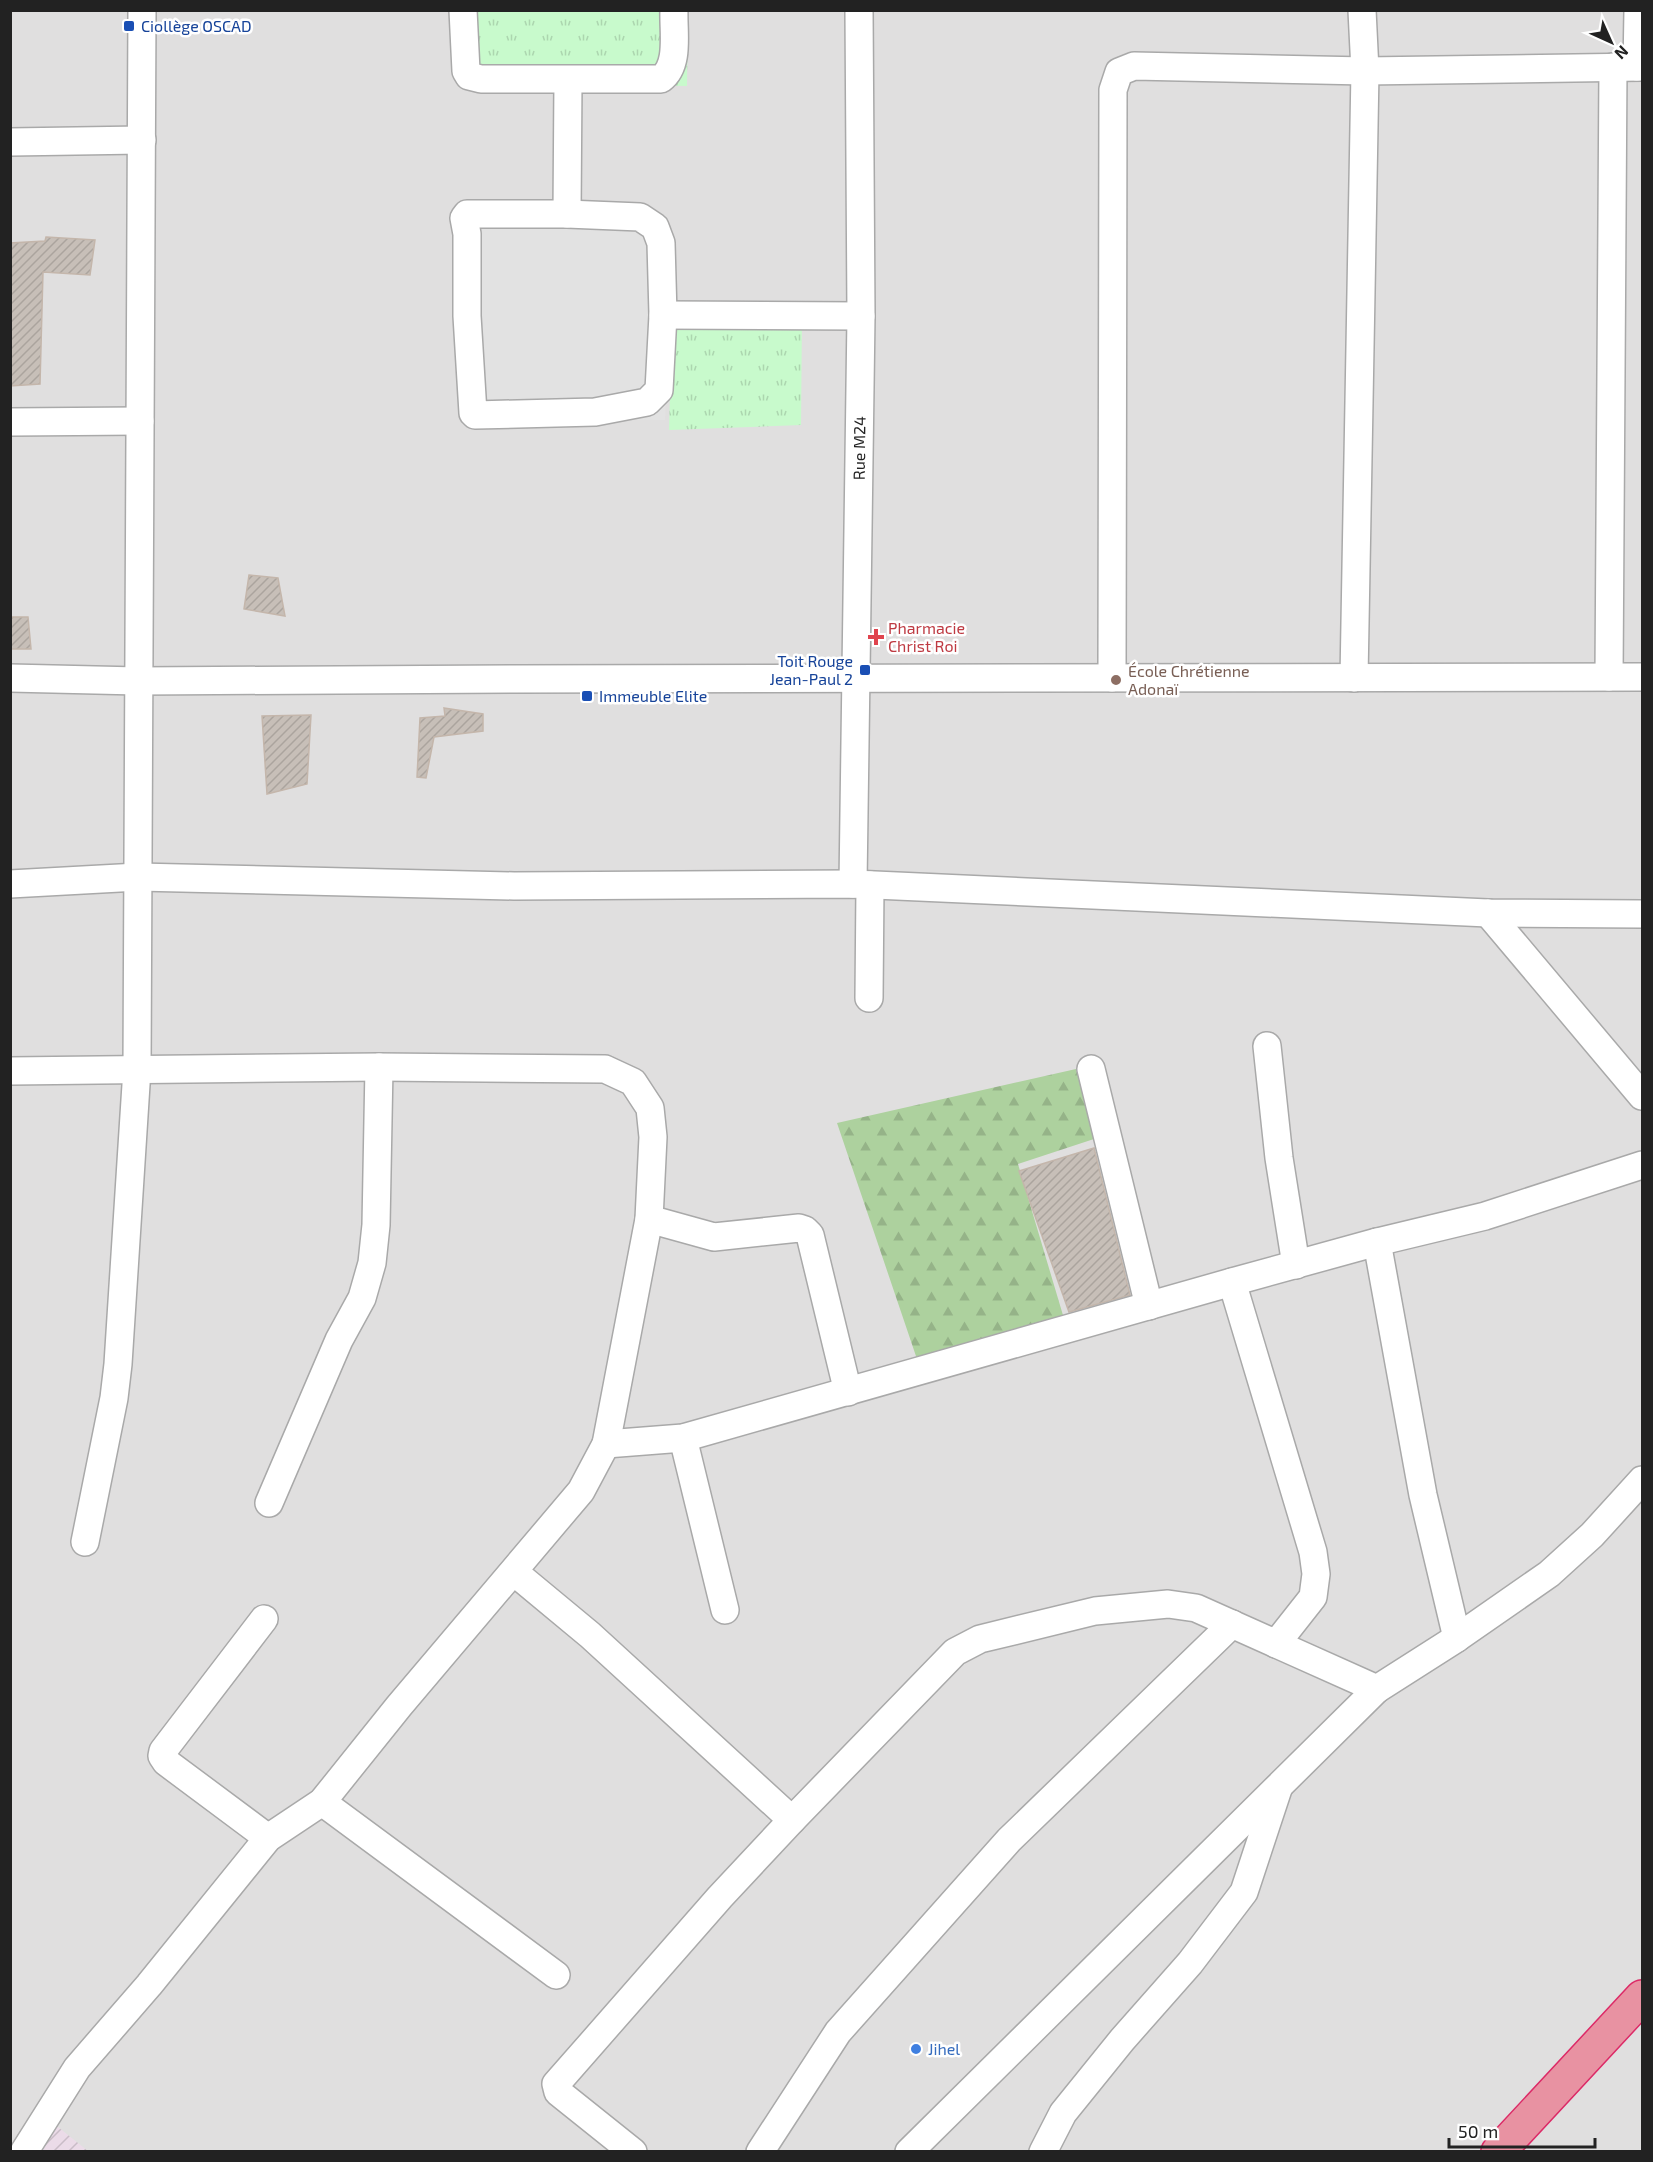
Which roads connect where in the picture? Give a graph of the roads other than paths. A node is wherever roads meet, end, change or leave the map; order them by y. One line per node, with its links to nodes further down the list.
1 (142, 10): 10 (street)
2 (463, 10): 9 (street)
3 (674, 10): 9 (street)
4 (859, 10): 14 (street, Rue M24)
5 (1362, 10): 8 (street)
6 (1638, 10): 7 (street)
7 (1631, 67): 8 (street); 17 (street)
8 (1365, 70): 21 (street); 22 (street)
9 (568, 80): 12 (street)
10 (142, 140): 11 (street); 15 (street)
11 (10, 142)
12 (567, 214): 13 (street); 13 (street)
13 (663, 315): 14 (street)
14 (861, 316): 20 (street, Rue M24)
15 (140, 421): 16 (street); 23 (street)
16 (10, 422)
17 (1609, 677): 18 (street); 22 (street)
18 (1642, 677)
19 (10, 678): 23 (street)
20 (857, 678): 21 (street); 23 (street); 26 (street, Rue M24)
21 (1112, 678): 22 (street)
22 (1354, 678)
23 (138, 681): 24 (street)
24 (138, 877): 25 (street); 26 (street); 32 (street)
25 (10, 884)
26 (862, 884): 27 (street); 29 (street, Rue M24)
27 (1488, 913): 28 (street); 35 (street)
28 (1642, 914)
29 (869, 998)
30 (1267, 1046): 39 (street)
31 (379, 1067): 32 (street); 37 (street); 46 (street)
32 (137, 1069): 34 (street); 47 (street)
33 (1091, 1069): 41 (street)
34 (10, 1071)
35 (1642, 1096)
36 (1642, 1165): 38 (street)
37 (649, 1219): 42 (street); 44 (street)
38 (1377, 1242): 39 (street); 52 (street)
39 (1296, 1265): 40 (street)
40 (1232, 1282): 41 (street); 53 (street)
41 (1149, 1306): 42 (street)
42 (848, 1392): 43 (street)
43 (683, 1438): 44 (street); 49 (street)
44 (606, 1444): 48 (street)
45 (1642, 1479): 52 (street)
46 (269, 1503)
47 (85, 1542)
48 (514, 1572): 56 (street); 57 (street)
49 (725, 1610)
50 (264, 1619): 58 (street)
51 (1232, 1624): 53 (street); 57 (street); 63 (street)
52 (1457, 1638): 54 (street)
53 (1276, 1644): 54 (street)
54 (1377, 1689): 55 (street)
55 (1280, 1785): 64 (street); 65 (street)
56 (322, 1802): 58 (street); 59 (street)
57 (792, 1820): 62 (street)
58 (268, 1838): 61 (street)
59 (556, 1976)
60 (1642, 1997): 66 (highway)
61 (24, 2151)
62 (633, 2151)
63 (760, 2151)
64 (909, 2151)
65 (1043, 2151)
66 (1498, 2151)

